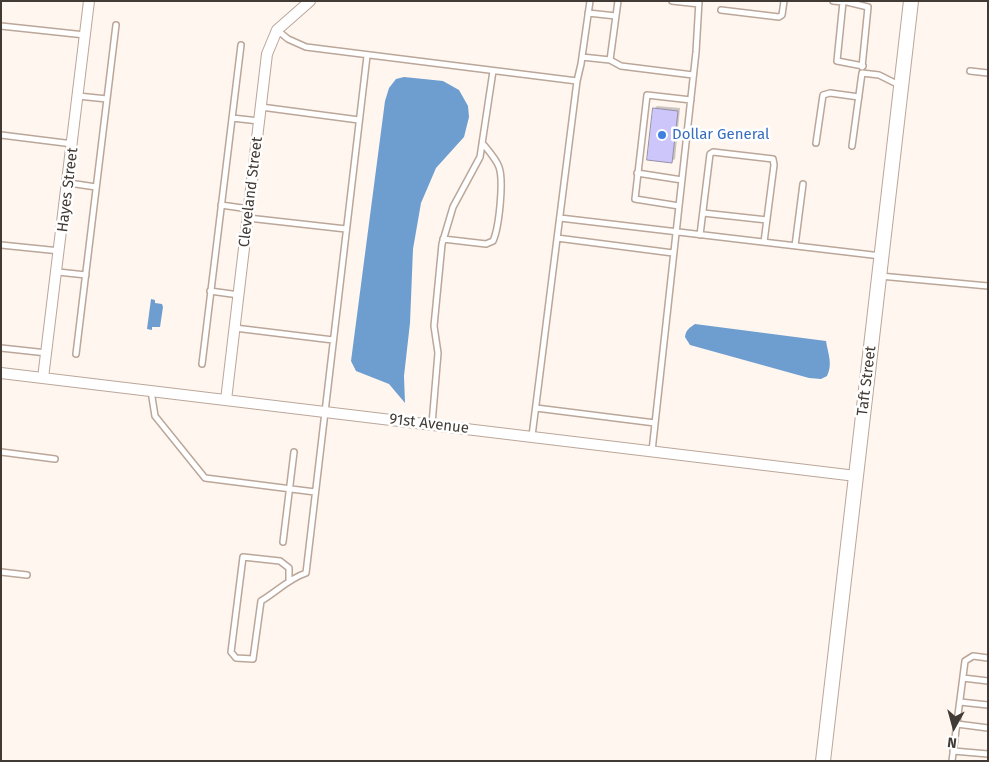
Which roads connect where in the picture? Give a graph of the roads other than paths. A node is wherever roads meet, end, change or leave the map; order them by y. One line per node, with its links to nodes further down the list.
1 (89, 1): 17 (street, Hayes Street)
2 (310, 1): 16 (street, Cleveland Street)
3 (590, 1): 12 (lane)
4 (618, 1): 13 (lane)
5 (672, 1): 10 (lane)
6 (784, 1): 11 (lane)
7 (834, 1): 9 (lane)
8 (911, 1): 29 (main road, Taft Street)
9 (843, 2): 22 (lane); 22 (lane)
10 (699, 3): 27 (lane)
11 (721, 10)
12 (588, 13): 13 (lane); 20 (lane)
13 (616, 16): 21 (lane)
14 (116, 24): 32 (lane)
15 (1, 26): 17 (lane)
16 (277, 30): 19 (lane); 34 (street, Cleveland Street)
17 (85, 35): 30 (street, Hayes Street)
18 (241, 46): 35 (lane)
19 (367, 56): 24 (lane); 36 (lane)
20 (582, 57): 21 (lane); 28 (lane)
21 (610, 60): 27 (lane)
22 (862, 66): 25 (lane)
23 (970, 70): 26 (lane)
24 (493, 71): 28 (lane); 41 (lane)
25 (862, 73): 29 (lane); 31 (lane)
26 (988, 73)
27 (693, 75): 33 (lane)
28 (577, 81): 52 (lane)
29 (901, 86): 64 (main road, Taft Street)
30 (78, 96): 32 (lane); 40 (street, Hayes Street)
31 (858, 97): 39 (lane); 42 (lane)
32 (106, 99): 47 (lane)
33 (690, 100): 43 (lane); 44 (lane)
34 (261, 107): 36 (lane); 37 (street, Cleveland Street)
35 (232, 118): 37 (lane); 48 (lane)
36 (359, 120): 54 (lane)
37 (259, 121): 50 (street, Cleveland Street)
38 (1, 135): 40 (lane)
39 (816, 142)
40 (73, 144): 45 (street, Hayes Street)
41 (483, 144): 58 (lane); 58 (lane)
42 (852, 146)
43 (637, 173): 44 (lane); 49 (lane)
44 (682, 180): 49 (lane)
45 (69, 183): 47 (lane); 62 (street, Hayes Street)
46 (803, 184): 61 (lane)
47 (96, 187): 66 (lane)
48 (221, 205): 50 (lane); 69 (lane)
49 (679, 206): 55 (lane)
50 (248, 213): 54 (lane); 70 (street, Cleveland Street)
51 (703, 213): 53 (lane); 53 (lane); 56 (lane)
52 (560, 218): 55 (lane); 57 (lane)
53 (767, 220): 59 (lane)
54 (346, 229): 72 (lane)
55 (676, 232): 56 (lane); 63 (lane)
56 (700, 235): 59 (lane)
57 (557, 238): 63 (lane); 81 (lane)
58 (443, 239): 84 (lane)
59 (764, 242): 61 (lane)
60 (1, 244): 62 (lane)
61 (795, 246): 64 (lane)
62 (60, 251): 65 (street, Hayes Street)
63 (674, 253): 83 (lane)
64 (882, 256): 67 (main road, Taft Street)
65 (58, 272): 66 (lane); 74 (street, Hayes Street)
66 (86, 275): 75 (lane)
67 (879, 276): 68 (lane); 90 (main road, Taft Street)
68 (988, 286)
69 (210, 291): 70 (lane); 76 (lane)
70 (238, 294): 71 (street, Cleveland Street)
71 (234, 328): 72 (lane); 80 (street, Cleveland Street)
72 (334, 340): 82 (lane)
73 (1, 348): 74 (lane)
74 (47, 354): 78 (street, Hayes Street)
75 (76, 354)
76 (202, 364)
77 (1, 373): 78 (street, 91st Avenue)
78 (43, 378): 79 (street, 91st Avenue)
79 (152, 391): 80 (street, 91st Avenue); 91 (lane)
80 (226, 400): 82 (street, 91st Avenue)
81 (536, 408): 83 (lane); 85 (lane)
82 (324, 412): 84 (street, 91st Avenue); 92 (lane)
83 (655, 423): 86 (lane)
84 (432, 424): 85 (street, 91st Avenue)
85 (532, 436): 86 (street, 91st Avenue)
86 (652, 451): 90 (street, 91st Avenue)
87 (1, 452): 89 (lane)
88 (294, 452): 91 (lane)
89 (55, 459)
90 (856, 476): 106 (main road, Taft Street)
91 (290, 489): 92 (lane); 93 (lane)
92 (315, 492): 96 (lane)
93 (283, 542)
94 (1, 572): 95 (lane)
95 (27, 576)
96 (289, 579): 96 (lane)
97 (988, 658): 98 (lane)
98 (963, 678): 99 (lane); 100 (lane)
99 (988, 681)
100 (960, 702): 101 (lane); 102 (lane)
101 (988, 705)
102 (957, 724): 103 (lane); 104 (lane)
103 (988, 728)
104 (953, 751): 105 (lane); 107 (lane)
105 (988, 754)
106 (823, 761)
107 (952, 761)

